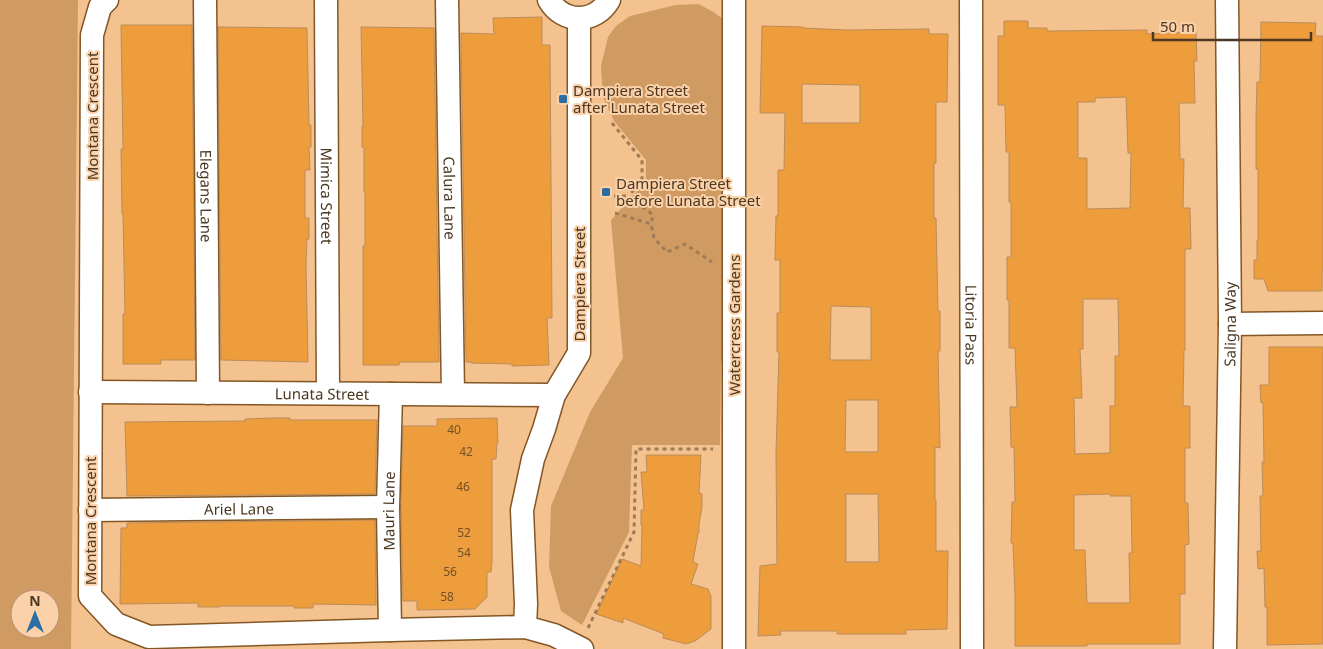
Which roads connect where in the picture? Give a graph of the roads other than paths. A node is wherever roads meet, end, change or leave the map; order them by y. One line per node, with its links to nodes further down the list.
1 (107, 0): 13 (street, Montana Crescent)
2 (205, 0): 14 (street, Elegans Lane)
3 (326, 0): 15 (street, Mimica Street)
4 (447, 0): 17 (street, Calura Lane)
5 (548, 0): 10 (street)
6 (609, 0): 10 (street)
7 (734, 0): 24 (street, Watercress Gardens)
8 (971, 0): 25 (street, Litoria Pass)
9 (1227, 0): 12 (street, Saligna Way)
10 (579, 18): 18 (street, Dampiera Street)
11 (1323, 323): 12 (street)
12 (1230, 324): 26 (street, Saligna Way)
13 (90, 392): 14 (street, Lunata Street); 20 (street, Montana Crescent)
14 (208, 393): 15 (street, Lunata Street)
15 (328, 394): 16 (street, Lunata Street)
16 (391, 394): 17 (street, Lunata Street); 19 (street, Mauri Lane)
17 (453, 394): 18 (street, Lunata Street)
18 (554, 394): 21 (street, Dampiera Street)
19 (388, 508): 20 (street, Ariel Lane); 22 (street, Mauri Lane)
20 (90, 510): 22 (street, Montana Crescent)
21 (525, 627): 22 (street, Montana Crescent); 23 (street, Montana Crescent)
22 (390, 630)
23 (584, 641)
24 (734, 649)
25 (972, 649)
26 (1225, 649)

